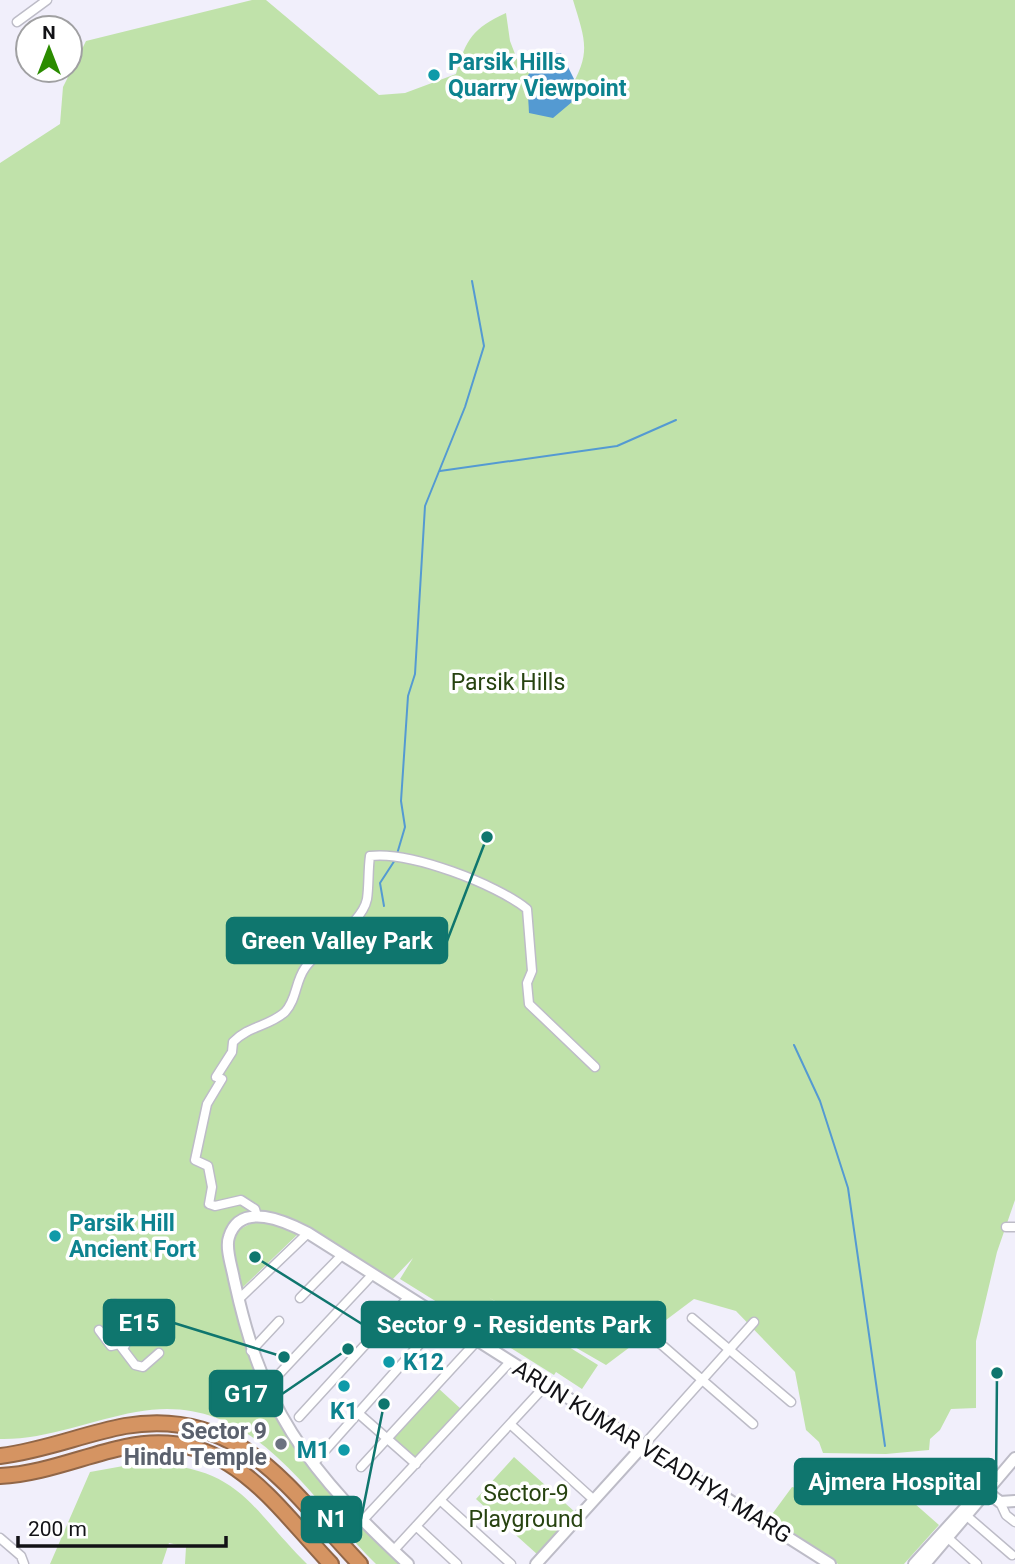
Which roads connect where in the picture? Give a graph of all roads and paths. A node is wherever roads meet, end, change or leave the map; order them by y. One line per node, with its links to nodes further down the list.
1 (47, 0): 2 (street)
2 (29, 14)
3 (595, 1067): 4 (street)
4 (257, 1216): 5 (street, ARUN KUMAR VEADHYA MARG); 10 (street)
5 (307, 1233): 6 (street, ARUN KUMAR VEADHYA MARG); 10 (street)
6 (341, 1255): 7 (street, ARUN KUMAR VEADHYA MARG); 8 (street)
7 (371, 1276): 9 (street, ARUN KUMAR VEADHYA MARG); 26 (street)
8 (300, 1298)
9 (407, 1298): 14 (street, ARUN KUMAR VEADHYA MARG); 29 (street)
10 (239, 1299): 21 (street)
11 (114, 1304): 19 (street)
12 (128, 1308): 19 (street)
13 (692, 1318): 20 (street)
14 (441, 1320): 18 (street, ARUN KUMAR VEADHYA MARG); 28 (street)
15 (279, 1321): 21 (street)
16 (754, 1322): 20 (street)
17 (655, 1339): 24 (street)
18 (476, 1342): 23 (street, ARUN KUMAR VEADHYA MARG); 32 (street)
19 (123, 1349): 22 (street)
20 (729, 1350): 24 (street); 27 (street)
21 (251, 1351): 26 (street)
22 (159, 1353)
23 (509, 1363): 25 (street, ARUN KUMAR VEADHYA MARG); 37 (street)
24 (702, 1380): 31 (street); 33 (street)
25 (545, 1386): 30 (street); 33 (street, ARUN KUMAR VEADHYA MARG)
26 (267, 1387): 36 (street)
27 (790, 1402)
28 (358, 1413): 32 (street); 36 (street)
29 (299, 1417)
30 (510, 1424): 41 (street); 42 (street)
31 (753, 1424)
32 (387, 1439): 37 (street); 38 (street)
33 (642, 1447): 42 (street); 61 (street, ARUN KUMAR VEADHYA MARG)
34 (0, 1456): 56 (highway)
35 (1015, 1458): 40 (street)
36 (313, 1464): 46 (street)
37 (416, 1464): 46 (street)
38 (361, 1467)
39 (0, 1476): 55 (highway)
40 (984, 1493): 44 (street); 45 (street); 62 (street)
41 (440, 1500): 48 (street); 59 (street)
42 (594, 1500): 60 (street)
43 (1015, 1501): 44 (street)
44 (1000, 1502): 47 (street)
45 (968, 1517): 50 (street); 52 (street)
46 (364, 1519): 51 (street)
47 (1015, 1522)
48 (416, 1525): 51 (street); 58 (street)
49 (0, 1538): 54 (street)
50 (948, 1538): 53 (street); 63 (street)
51 (394, 1550): 57 (street)
52 (1012, 1555)
53 (931, 1562)
54 (24, 1564)
55 (331, 1564)
56 (360, 1564)
57 (408, 1564)
58 (457, 1564)
59 (511, 1564)
60 (536, 1564)
61 (830, 1564)
62 (914, 1564)
63 (977, 1564)

